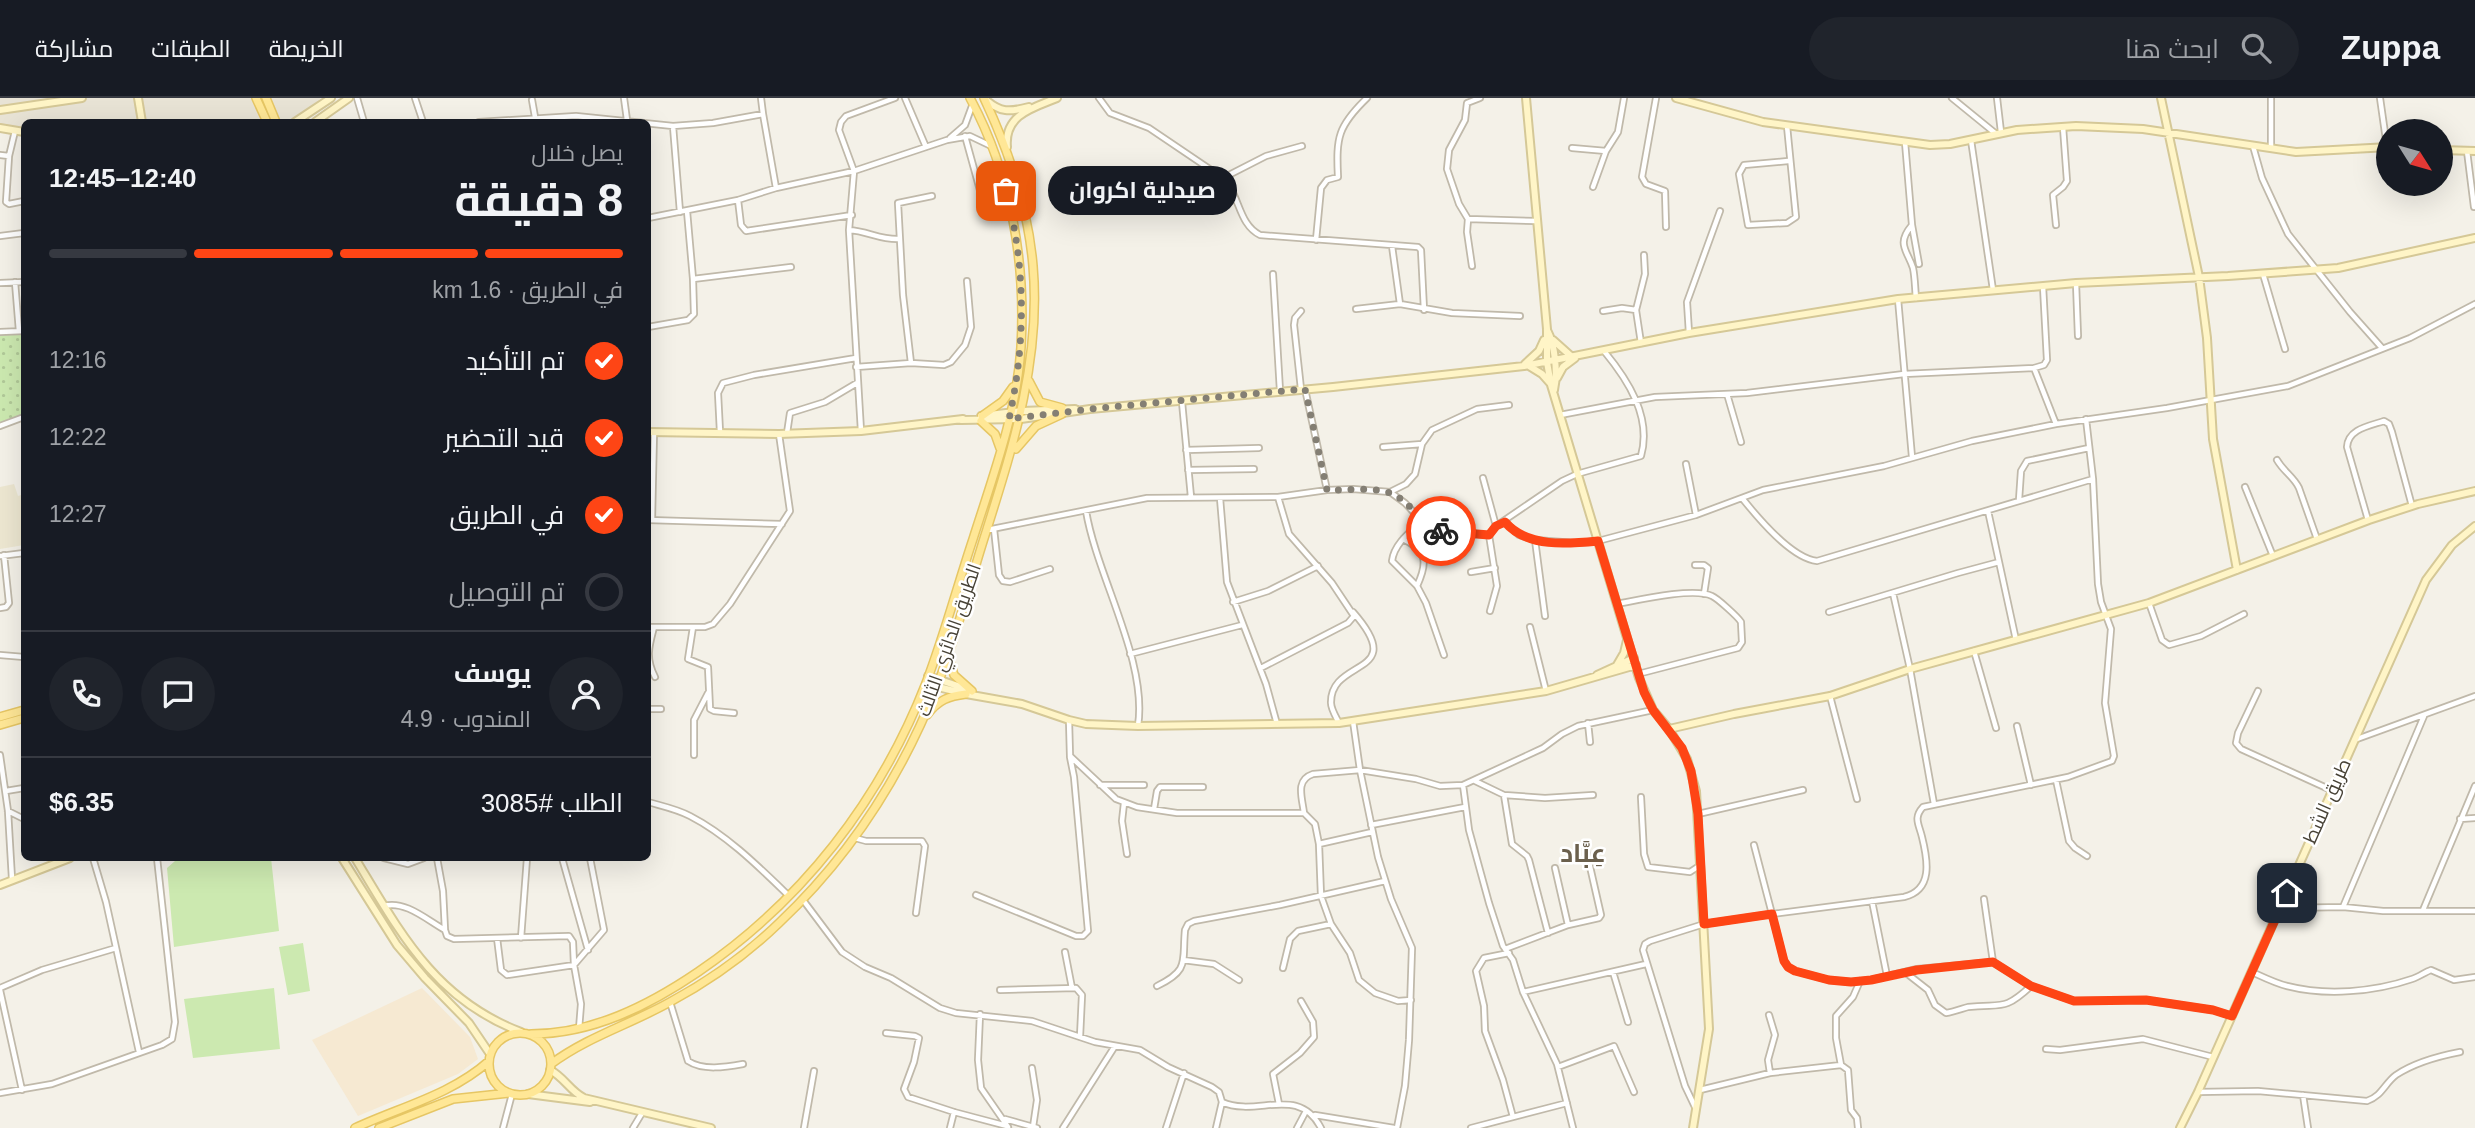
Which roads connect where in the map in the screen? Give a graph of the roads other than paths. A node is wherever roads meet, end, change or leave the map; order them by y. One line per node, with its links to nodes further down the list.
1 (82, 98): 31 (street)
2 (138, 98): 34 (street)
3 (256, 98): 35 (main road)
4 (266, 98): 36 (main road)
5 (331, 98): 37 (street)
6 (349, 98): 38 (street)
7 (357, 98): 39 (street)
8 (415, 98): 40 (street)
9 (624, 98): 43 (street)
10 (761, 98): 32 (street)
11 (895, 98): 71 (street)
12 (905, 98): 60 (street)
13 (984, 98): 30 (street); 65 (main road, الطريق الدائري الثالث)
14 (1058, 98): 30 (street)
15 (1099, 98): 72 (street)
16 (1367, 98): 95 (street)
17 (1480, 98): 85 (street)
18 (1527, 98): 86 (street)
19 (1624, 98): 66 (street)
20 (1656, 98): 89 (street)
21 (1676, 98): 47 (street)
22 (1952, 98): 53 (street)
23 (1997, 98): 53 (street)
24 (2169, 98): 29 (street)
25 (2271, 98): 64 (street)
26 (2380, 98): 44 (street)
27 (533, 99): 33 (street)
28 (972, 100): 55 (street); 61 (main road, الطريق الدائري الثالث)
29 (2162, 101): 52 (street)
30 (1038, 106): 65 (street)
31 (0, 110)
32 (763, 114): 46 (street); 74 (street)
33 (536, 117): 41 (street); 42 (street)
34 (142, 119)
35 (266, 119)
36 (275, 119)
37 (300, 119)
38 (319, 119)
39 (363, 119)
40 (422, 119)
41 (514, 119)
42 (614, 119)
43 (627, 119)
44 (2383, 119)
45 (651, 123): 46 (street)
46 (674, 125): 82 (street)
47 (1787, 126): 57 (street); 70 (street)
48 (2063, 126): 52 (street); 53 (street); 88 (street)
49 (0, 128): 50 (street)
50 (15, 131): 51 (street); 69 (street)
51 (21, 132)
52 (2168, 132): 59 (street); 104 (street)
53 (1998, 133): 56 (street)
54 (965, 136): 55 (street); 61 (street); 75 (street)
55 (947, 140): 60 (street)
56 (1971, 140): 57 (street); 112 (street)
57 (1905, 141): 87 (street)
58 (1302, 146): 72 (street)
59 (2253, 146): 64 (street); 101 (street)
60 (926, 147): 71 (street)
61 (992, 147): 75 (main road, الطريق الدائري الثالث)
62 (1572, 148): 66 (street)
63 (2376, 148): 64 (street)
64 (2271, 149)
65 (1007, 151): 143 (main road, الطريق الدائري الثالث)
66 (1606, 151): 73 (street)
67 (2471, 151): 79 (street)
68 (0, 155): 69 (street)
69 (9, 156): 78 (street)
70 (1788, 161): 70 (street)
71 (854, 171): 74 (street); 83 (street)
72 (1223, 178): 95 (street)
73 (1593, 187)
74 (776, 188): 77 (street)
75 (1006, 191): 142 (main road, الطريق الدائري الثالث)
76 (932, 196): 94 (street)
77 (738, 200): 80 (street); 83 (street)
78 (21, 202)
79 (2474, 207)
80 (687, 211): 82 (street); 105 (street)
81 (1720, 211): 127 (street)
82 (680, 212): 84 (street)
83 (852, 215): 90 (street)
84 (651, 217)
85 (1468, 219): 86 (street); 99 (street)
86 (1536, 221): 129 (street)
87 (1912, 225): 98 (street); 113 (street)
88 (2056, 225)
89 (1666, 227)
90 (849, 230): 94 (street); 135 (street)
91 (21, 233): 92 (street)
92 (0, 236)
93 (2475, 238): 101 (street)
94 (899, 239): 137 (street)
95 (1316, 240): 96 (street)
96 (1392, 246): 115 (street); 118 (street)
97 (1644, 255): 119 (street)
98 (1919, 264)
99 (1472, 265)
100 (791, 267): 105 (street)
101 (2319, 270): 103 (street); 131 (street)
102 (1273, 274): 147 (street)
103 (2263, 274): 104 (street); 132 (street)
104 (2199, 277): 110 (street); 150 (street)
105 (693, 279): 124 (street)
106 (967, 281): 137 (street)
107 (15, 282): 108 (street); 109 (street); 123 (street)
108 (21, 282)
109 (0, 283)
110 (2076, 283): 111 (street); 128 (street)
111 (2043, 286): 112 (street); 140 (street)
112 (1993, 290): 113 (street)
113 (1916, 298): 114 (street)
114 (1898, 299): 127 (street); 141 (street)
115 (1400, 304): 117 (street); 118 (street)
116 (2475, 304): 131 (street)
117 (1356, 309)
118 (1424, 310): 122 (street)
119 (1636, 310): 120 (street); 130 (street)
120 (1603, 311)
121 (1301, 312): 146 (street)
122 (1520, 316)
123 (21, 324)
124 (651, 327)
125 (21, 331): 126 (street)
126 (0, 332)
127 (1689, 333): 130 (street)
128 (2078, 336)
129 (1548, 338): 134 (street); 136 (street); 138 (street)
130 (1641, 343): 133 (street)
131 (2382, 348): 150 (street)
132 (2285, 349)
133 (1604, 351): 134 (street); 149 (street)
134 (1574, 357): 136 (street); 145 (street)
135 (856, 358): 139 (street); 164 (street)
136 (1550, 361): 138 (street); 145 (street)
137 (911, 363): 139 (street)
138 (1525, 365): 145 (street); 146 (street)
139 (856, 367): 144 (street)
140 (2034, 368): 141 (street); 160 (street)
141 (1904, 374): 148 (street); 174 (street)
142 (1017, 381): 156 (main road, الطريق الدائري الثالث); 158 (main road)
143 (1029, 381): 153 (main road); 154 (main road, الطريق الدائري الثالث)
144 (857, 383): 162 (street); 165 (street)
145 (1553, 386): 155 (street)
146 (1303, 389): 147 (street); 183 (street)
147 (1280, 391): 151 (street)
148 (1727, 394): 149 (street); 166 (street)
149 (1637, 401): 155 (street); 179 (street)
150 (2211, 401): 159 (street); 216 (street)
151 (1182, 402): 153 (street); 172 (street)
152 (1509, 405): 167 (street)
153 (1062, 411): 154 (street); 173 (main road)
154 (1022, 415): 156 (street); 173 (main road, الطريق الدائري الثالث)
155 (1560, 415): 179 (street)
156 (1010, 416): 158 (street); 171 (main road, الطريق الدائري الثالث)
157 (21, 418): 161 (street)
158 (982, 418): 162 (street); 171 (main road)
159 (2086, 419): 160 (street); 170 (street)
160 (2056, 424): 174 (street)
161 (0, 426)
162 (861, 431): 165 (street)
163 (651, 432): 164 (street)
164 (720, 432): 165 (street)
165 (783, 434): 199 (street)
166 (1741, 442)
167 (1422, 444): 168 (street); 185 (street)
168 (1383, 447)
169 (1259, 448): 172 (street)
170 (2090, 448): 181 (street); 190 (street)
171 (1000, 450): 250 (main road, الطريق الدائري الثالث)
172 (1186, 450): 178 (street)
173 (1012, 455): 202 (main road, الطريق الدائري الثالث)
174 (1912, 457): 189 (street)
175 (2277, 460): 205 (street)
176 (1686, 464): 194 (street)
177 (1254, 469): 178 (street)
178 (1188, 470): 186 (street)
179 (1577, 474): 198 (street); 207 (street)
180 (1483, 478): 200 (street)
181 (2093, 479): 190 (street); 229 (street)
182 (2245, 487): 210 (street)
183 (1327, 490): 185 (street); 187 (street)
184 (2475, 491): 191 (street)
185 (1390, 492): 197 (street)
186 (1191, 497): 188 (street); 193 (street)
187 (1278, 497): 188 (street); 213 (street)
188 (1220, 498): 221 (street)
189 (1742, 498): 192 (street); 194 (street)
190 (2020, 500): 192 (street)
191 (2412, 506): 196 (street); 196 (street)
192 (1988, 510): 211 (street)
193 (1086, 511): 202 (street); 239 (street)
194 (1696, 516): 207 (street)
195 (651, 520): 199 (street)
196 (2368, 520): 205 (street)
197 (1422, 521): 203 (street); 204 (street)
198 (1505, 522): 200 (street); 206 (street)
199 (783, 524): 233 (street)
200 (1496, 526): 203 (street)
201 (2475, 526): 277 (street, طريق الشط)
202 (990, 530): 215 (street); 238 (main road, الطريق الدائري الثالث)
203 (1489, 535): 214 (street)
204 (1403, 538): 218 (street); 218 (street)
205 (2318, 539): 210 (street)
206 (1535, 540): 207 (street); 230 (street)
207 (1598, 541): 223 (street)
208 (21, 554): 209 (street)
209 (2, 555): 224 (street)
210 (2273, 556): 216 (street)
211 (1999, 562): 219 (street); 236 (street)
212 (1695, 565): 220 (street)
213 (1318, 566): 221 (street); 226 (street)
214 (1495, 568): 217 (street); 225 (street)
215 (1050, 569)
216 (2236, 570): 222 (street)
217 (1471, 572)
218 (1417, 586): 241 (street)
219 (1893, 593): 227 (street); 246 (street)
220 (1704, 594): 223 (street); 248 (street)
221 (1233, 602): 231 (street)
222 (2149, 603): 228 (street); 229 (street)
223 (1617, 604): 235 (street)
224 (0, 608)
225 (1490, 611)
226 (1352, 612): 244 (street); 268 (street)
227 (1829, 612)
228 (2244, 614)
229 (2107, 615): 236 (street); 284 (street)
230 (1545, 616)
231 (1242, 625): 239 (street); 244 (street)
232 (651, 627): 233 (street)
233 (693, 627): 252 (street)
234 (1530, 627): 253 (street)
235 (1628, 638): 243 (street); 245 (street)
236 (2016, 640): 237 (street)
237 (1974, 651): 246 (street); 275 (street)
238 (948, 653): 251 (main road, الطريق الدائري الثالث); 255 (main road)
239 (1130, 653): 273 (street)
240 (0, 655): 242 (street)
241 (1444, 655)
242 (21, 657)
243 (1635, 662): 245 (street); 248 (street)
244 (1261, 668): 271 (street)
245 (1619, 668): 248 (street); 253 (street)
246 (1910, 669): 256 (street); 302 (street)
247 (651, 670): 249 (street)
248 (1638, 676): 260 (street)
249 (654, 677)
250 (927, 680): 251 (street); 337 (main road, الطريق الدائري الثالث)
251 (938, 684): 255 (street); 270 (main road, الطريق الدائري الثالث)
252 (709, 691): 262 (street); 280 (street)
253 (1546, 691): 267 (street)
254 (2258, 691): 294 (street)
255 (969, 693): 266 (street); 270 (main road)
256 (1829, 696): 276 (street); 299 (street)
257 (2475, 696): 263 (street)
258 (651, 709): 259 (street)
259 (661, 709)
260 (1653, 710): 269 (street); 276 (street)
261 (21, 711): 264 (main road)
262 (734, 713)
263 (2424, 716): 277 (street); 342 (street)
264 (0, 717)
265 (21, 719): 272 (main road)
266 (1069, 720): 273 (street); 281 (street)
267 (1353, 721): 268 (street); 283 (street)
268 (1339, 723): 271 (street)
269 (1588, 723): 278 (street); 285 (street)
270 (920, 724): 313 (main road, الطريق الدائري الثالث)
271 (1277, 724): 273 (street)
272 (0, 725)
273 (1138, 726)
274 (2017, 726): 289 (street)
275 (1996, 728)
276 (1669, 729): 307 (street)
277 (2356, 739): 294 (street, طريق الشط)
278 (1590, 742)
279 (0, 755): 282 (street)
280 (694, 755)
281 (1070, 756): 286 (street); 335 (street)
282 (1, 767): 295 (street)
283 (1360, 769): 288 (street); 306 (street); 311 (street)
284 (2056, 780): 289 (street); 318 (street)
285 (1475, 781): 288 (street); 296 (street)
286 (1100, 785): 287 (street); 301 (street)
287 (1144, 785)
288 (1463, 785): 303 (street)
289 (2031, 785): 302 (street)
290 (2475, 786): 310 (street)
291 (1203, 787): 304 (street)
292 (21, 789): 295 (street)
293 (1803, 790): 307 (street)
294 (2331, 790): 343 (street, طريق الشط)
295 (6, 791): 305 (street)
296 (1504, 795): 297 (street); 352 (street)
297 (1593, 795)
298 (1641, 797): 330 (street)
299 (1857, 799)
300 (651, 803): 337 (street)
301 (1124, 803): 304 (street); 317 (street)
302 (1934, 804): 340 (street)
303 (1465, 807): 311 (street); 357 (street)
304 (1154, 809): 306 (street)
305 (8, 811): 308 (street); 332 (street)
306 (1304, 813): 314 (street)
307 (1698, 814): 330 (street)
308 (21, 818)
309 (2475, 818): 310 (street)
310 (2460, 819): 344 (street)
311 (1371, 825): 312 (street)
312 (1372, 832): 314 (street); 333 (street)
313 (855, 838): 339 (main road, الطريق الدائري الثالث); 346 (street)
314 (1319, 844): 336 (street)
315 (1754, 845): 347 (street)
316 (1586, 849): 350 (street)
317 (1127, 854)
318 (2088, 856)
319 (61, 861): 332 (street)
320 (94, 861): 355 (street)
321 (157, 861): 391 (street)
322 (344, 861): 394 (street)
323 (359, 861): 341 (street)
324 (398, 861): 325 (street)
325 (418, 861)
326 (438, 861): 351 (street)
327 (527, 861): 354 (street)
328 (563, 861): 356 (street)
329 (591, 861): 356 (street)
330 (1699, 866): 349 (street)
331 (1555, 868): 350 (street)
332 (12, 878): 334 (street)
333 (1385, 881): 336 (street); 377 (street)
334 (0, 885)
335 (976, 895)
336 (1321, 896): 348 (street); 359 (street)
337 (789, 897): 384 (main road, الطريق الدائري الثالث)
338 (1984, 899): 360 (street)
339 (803, 900): 379 (main road, الطريق الدائري الثالث); 380 (street)
340 (1872, 901): 347 (street); 367 (street)
341 (384, 906): 351 (street); 385 (street)
342 (2343, 907): 343 (street); 344 (street)
343 (2280, 908): 366 (street, طريق الشط)
344 (2423, 910): 345 (street)
345 (2475, 911)
346 (916, 914)
347 (1772, 914): 349 (street); 370 (street)
348 (1331, 924): 363 (street); 377 (street)
349 (1704, 924): 361 (street); 404 (street)
350 (1568, 925): 352 (street)
351 (445, 930): 353 (street)
352 (1548, 933): 357 (street)
353 (497, 938): 354 (street); 362 (street)
354 (521, 938): 362 (street)
355 (116, 948): 374 (street); 391 (street)
356 (588, 950): 362 (street)
357 (1507, 951): 376 (street); 420 (street)
358 (1065, 952): 373 (street)
359 (1183, 960): 369 (street); 371 (street)
360 (1993, 962): 365 (street); 372 (street)
361 (1646, 964): 364 (street); 415 (street)
362 (574, 965): 384 (street)
363 (1283, 968)
364 (1613, 972): 376 (street); 383 (street)
365 (1905, 972): 367 (street); 372 (street)
366 (2251, 972): 368 (street); 382 (street, طريق الشط)
367 (1887, 976): 370 (street)
368 (2475, 977)
369 (1239, 980)
370 (1860, 981): 396 (street)
371 (1157, 986)
372 (2031, 986): 382 (street)
373 (1072, 988): 375 (street); 388 (street)
374 (0, 989): 403 (street)
375 (1000, 990)
376 (1523, 992): 398 (street)
377 (1411, 1000): 436 (street)
378 (1301, 1001): 414 (street)
379 (670, 1002): 395 (street); 397 (main road, الطريق الدائري الثالث)
380 (980, 1014): 388 (street); 421 (street)
381 (1769, 1015): 402 (street)
382 (2232, 1016): 393 (street, طريق الشط)
383 (1628, 1022)
384 (579, 1030): 387 (main road, الطريق الدائري الثالث)
385 (521, 1032): 387 (main road); 394 (main road)
386 (886, 1033): 417 (street)
387 (531, 1034): 397 (main road)
388 (1080, 1037): 389 (street)
389 (1115, 1046): 401 (street); 431 (street)
390 (2046, 1049): 393 (street)
391 (139, 1052): 403 (street)
392 (2460, 1052): 410 (street)
393 (2213, 1057): 406 (street, طريق الشط)
394 (490, 1058): 408 (main road); 424 (main road)
395 (743, 1064)
396 (1841, 1065): 402 (street); 440 (street)
397 (551, 1067): 409 (main road); 412 (street)
398 (1558, 1067): 405 (street); 413 (street)
399 (1032, 1068): 423 (street)
400 (814, 1071): 429 (street)
401 (1184, 1073): 411 (street); 432 (street)
402 (1770, 1073): 404 (street)
403 (22, 1090): 407 (street)
404 (1699, 1090): 415 (street)
405 (1634, 1092)
406 (2198, 1092): 410 (street); 441 (street, طريق الشط)
407 (0, 1093)
408 (511, 1093): 409 (main road); 425 (main road); 426 (street)
409 (528, 1094): 412 (street)
410 (2303, 1095): 442 (street)
411 (1222, 1102): 414 (street); 433 (street)
412 (602, 1103): 418 (street)
413 (1567, 1103): 420 (street); 438 (street)
414 (1279, 1104): 416 (street)
415 (1695, 1108): 439 (street)
416 (1306, 1111): 419 (street); 434 (street)
417 (954, 1112): 422 (street); 430 (street)
418 (642, 1113): 427 (street); 428 (street)
419 (1314, 1115): 435 (street); 436 (street)
420 (1513, 1117): 437 (street)
421 (1004, 1119): 422 (street); 423 (street)
422 (1008, 1127)
423 (1035, 1127)
424 (355, 1128)
425 (379, 1128)
426 (503, 1128)
427 (633, 1128)
428 (711, 1128)
429 (804, 1128)
430 (950, 1128)
431 (1063, 1128)
432 (1166, 1128)
433 (1216, 1128)
434 (1297, 1128)
435 (1321, 1128)
436 (1396, 1128)
437 (1471, 1128)
438 (1573, 1128)
439 (1693, 1128)
440 (1858, 1128)
441 (2180, 1128)
442 (2308, 1128)

